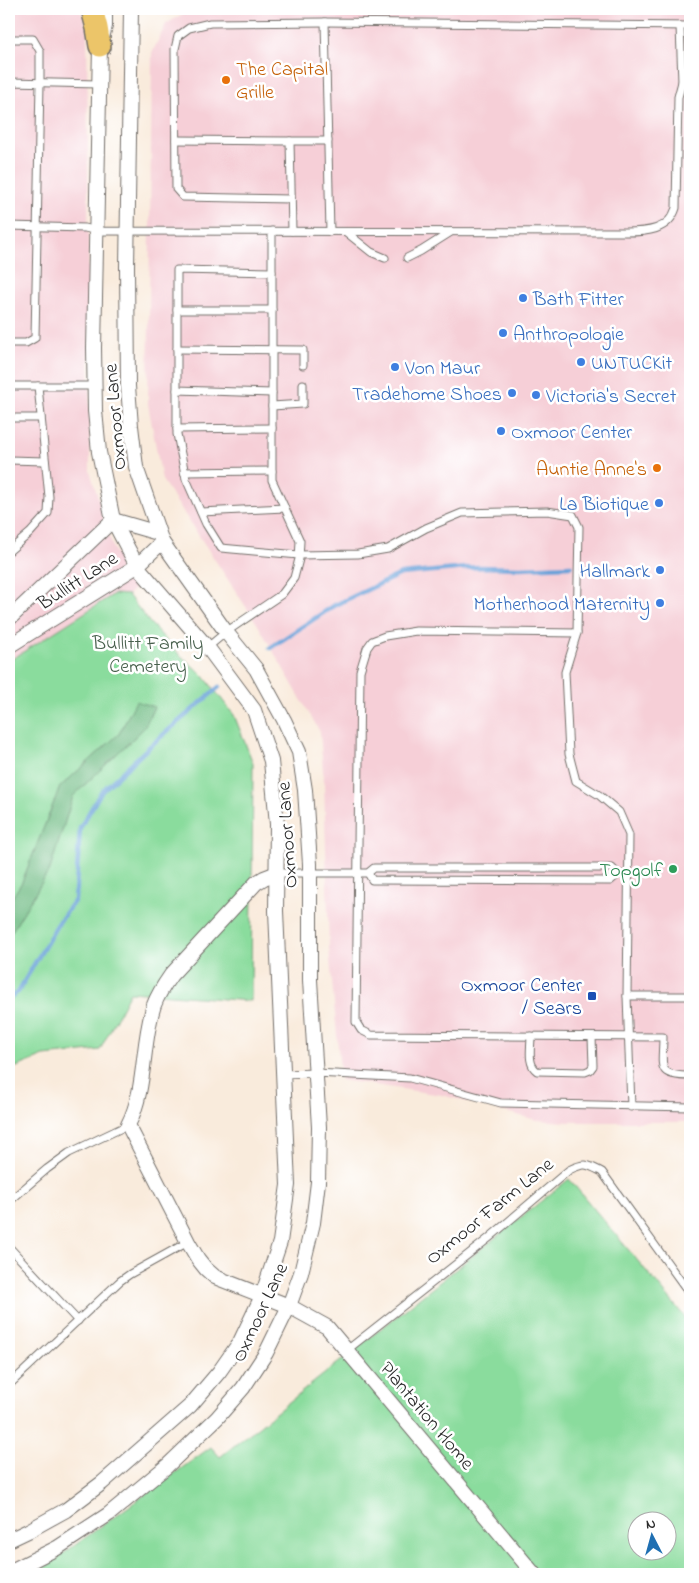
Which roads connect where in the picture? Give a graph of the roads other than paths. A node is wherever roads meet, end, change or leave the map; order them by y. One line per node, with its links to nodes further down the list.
1 (92, 9): 8 (main road)
2 (106, 9): 8 (street, Oxmoor Lane)
3 (131, 9): 21 (street, Oxmoor Lane)
4 (325, 22): 5 (lane); 14 (lane); 16 (lane)
5 (680, 26): 6 (lane); 11 (lane)
6 (690, 26)
7 (9, 39): 12 (lane)
8 (100, 46): 13 (street, Oxmoor Lane)
9 (690, 76): 11 (lane)
10 (9, 82): 12 (lane)
11 (682, 82): 26 (lane)
12 (40, 83): 13 (lane); 19 (lane)
13 (99, 84): 20 (street, Oxmoor Lane)
14 (176, 140): 15 (lane); 17 (lane)
15 (290, 141): 16 (lane); 17 (lane)
16 (328, 141): 24 (lane)
17 (291, 198): 23 (lane)
18 (9, 226): 19 (lane)
19 (37, 226): 20 (lane); 32 (lane)
20 (97, 231): 21 (lane); 39 (street, Oxmoor Lane)
21 (128, 231): 22 (lane); 54 (street, Oxmoor Lane)
22 (272, 231): 23 (lane); 29 (lane)
23 (292, 231): 24 (lane)
24 (330, 232): 25 (lane)
25 (346, 232): 26 (lane); 27 (lane)
26 (451, 232): 28 (lane)
27 (385, 258)
28 (407, 258)
29 (272, 272): 30 (lane); 31 (lane)
30 (177, 310): 31 (lane); 33 (lane)
31 (272, 310): 34 (lane)
32 (9, 343)
33 (177, 349): 34 (lane); 40 (lane)
34 (272, 350): 35 (lane); 41 (lane)
35 (303, 365)
36 (303, 384): 42 (lane)
37 (9, 386): 38 (lane)
38 (38, 386): 39 (lane); 44 (lane)
39 (95, 386): 53 (street, Oxmoor Lane)
40 (177, 390): 41 (lane); 46 (lane)
41 (272, 393): 42 (lane)
42 (272, 406): 45 (lane)
43 (9, 418): 44 (lane)
44 (41, 418): 48 (lane)
45 (272, 428): 46 (lane); 49 (lane)
46 (176, 429): 50 (lane)
47 (9, 460): 48 (lane)
48 (45, 461): 56 (lane)
49 (272, 471): 50 (lane); 51 (lane)
50 (184, 472): 52 (lane)
51 (285, 508): 52 (lane); 58 (lane)
52 (201, 512): 58 (lane)
53 (113, 520): 54 (street, Bullitt Lane); 59 (street, Oxmoor Lane); 60 (street, Bullitt Lane)
54 (160, 537): 59 (street, Bullitt Lane); 61 (street, Oxmoor Lane)
55 (9, 544): 56 (lane)
56 (18, 544): 57 (lane)
57 (9, 551)
58 (299, 555): 61 (lane); 62 (lane)
59 (137, 566): 63 (street, Bullitt Lane); 64 (street, Oxmoor Lane)
60 (9, 619)
61 (226, 632): 64 (lane); 66 (street, Oxmoor Lane)
62 (577, 633): 67 (lane); 70 (lane)
63 (9, 646)
64 (208, 648): 65 (street, Oxmoor Lane)
65 (277, 873): 66 (lane); 77 (street, Oxmoor Lane); 81 (street)
66 (310, 873): 67 (lane); 76 (street, Oxmoor Lane)
67 (358, 873): 68 (lane); 73 (lane)
68 (368, 873): 69 (lane); 69 (lane)
69 (618, 874): 70 (lane)
70 (628, 874): 71 (lane)
71 (627, 996): 72 (lane); 75 (lane)
72 (690, 996)
73 (531, 1036): 74 (lane); 74 (lane)
74 (592, 1037): 75 (lane)
75 (628, 1037): 78 (lane); 79 (lane)
76 (316, 1073): 77 (lane); 79 (lane); 87 (street, Oxmoor Lane)
77 (283, 1074): 86 (street, Oxmoor Lane)
78 (690, 1076)
79 (631, 1107): 80 (lane)
80 (690, 1107)
81 (128, 1125): 82 (lane); 83 (street)
82 (12, 1199)
83 (188, 1242): 86 (street); 88 (lane)
84 (9, 1248): 88 (lane)
85 (690, 1294): 89 (lane, Oxmoor Farm Lane)
86 (262, 1296): 87 (street); 91 (street, Oxmoor Lane)
87 (289, 1306): 89 (street); 92 (street, Oxmoor Lane)
88 (78, 1321): 90 (lane)
89 (347, 1350): 93 (street, Plantation Home)
90 (9, 1385)
91 (9, 1540)
92 (9, 1572)
93 (534, 1574)

